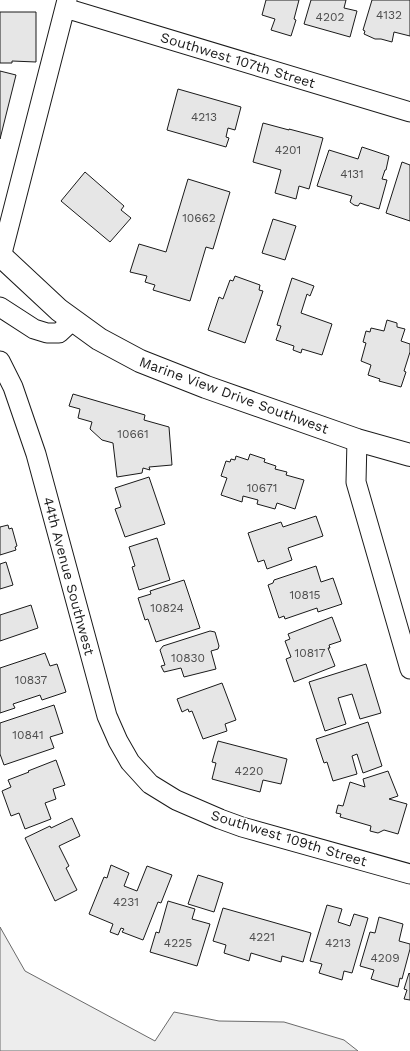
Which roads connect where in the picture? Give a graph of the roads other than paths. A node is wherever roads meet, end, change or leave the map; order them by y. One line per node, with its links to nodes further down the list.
1 (66, 4): 2 (street, Southwest 107th Street); 3 (street)
2 (410, 112)
3 (1, 256): 5 (street, Marine View Drive Southwest)
4 (0, 307): 5 (street)
5 (73, 320): 7 (street, Marine View Drive Southwest)
6 (0, 361): 10 (street, 44th Avenue Southwest)
7 (357, 440): 8 (street, Marine View Drive Southwest); 9 (street)
8 (410, 455)
9 (410, 669)
10 (150, 784): 11 (street, Southwest 109th Street)
11 (410, 874)

